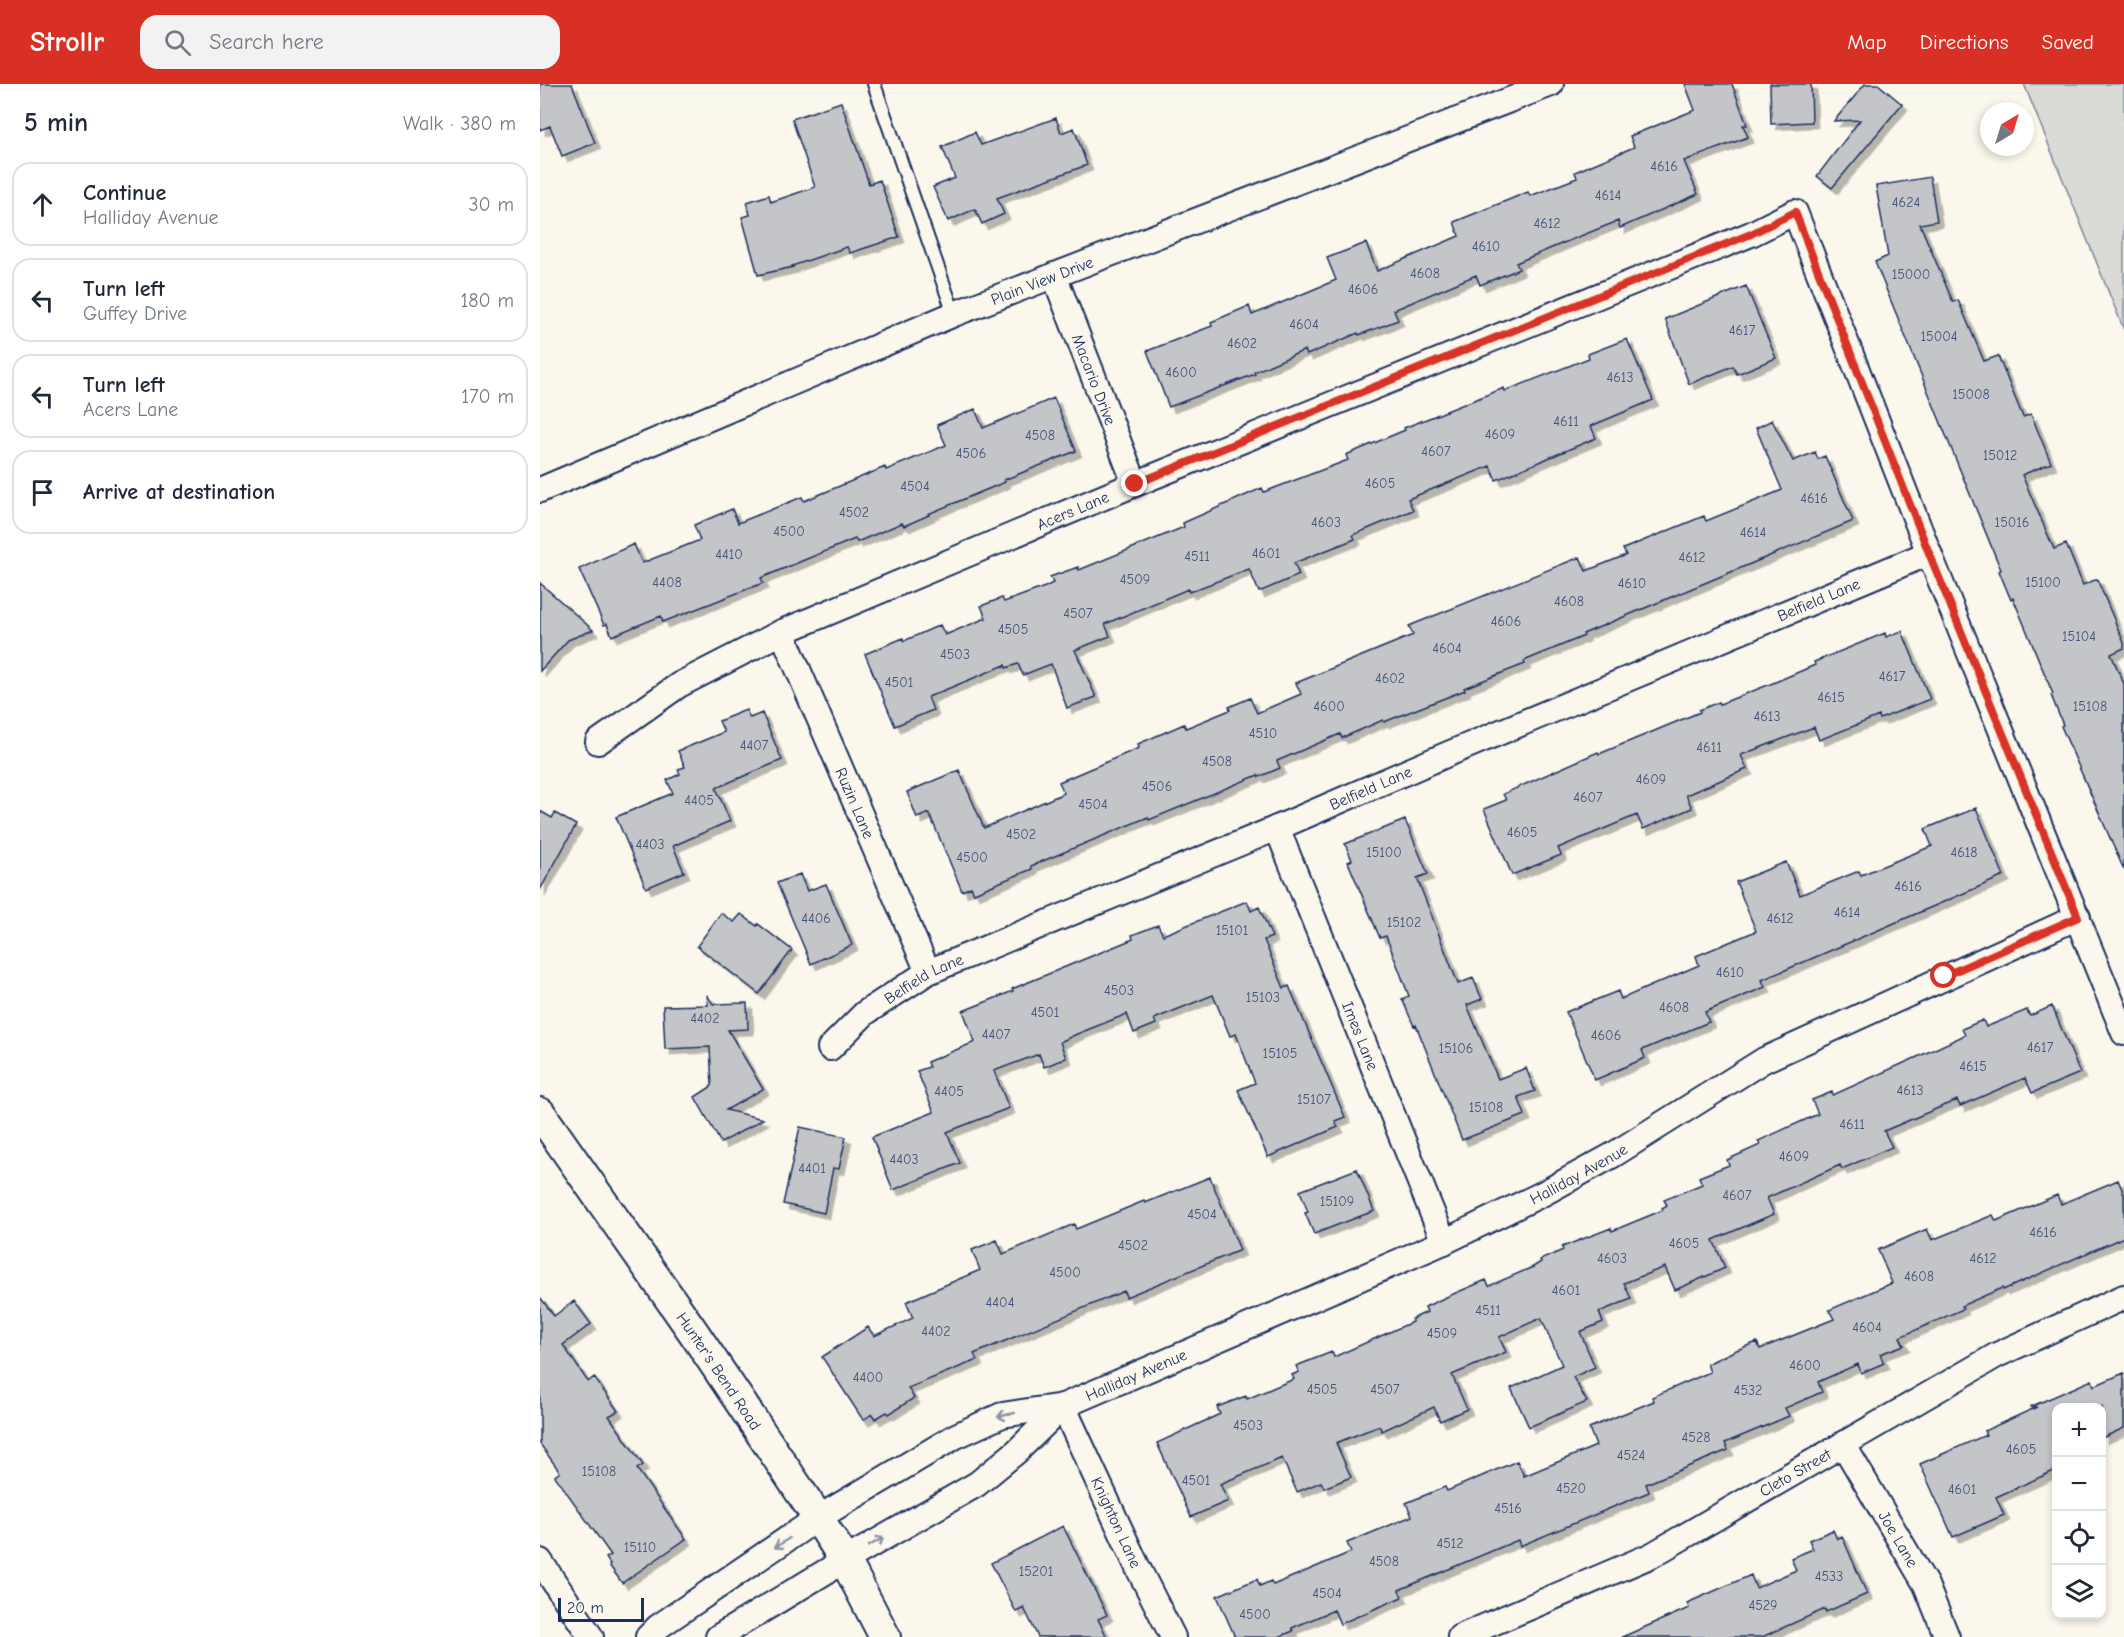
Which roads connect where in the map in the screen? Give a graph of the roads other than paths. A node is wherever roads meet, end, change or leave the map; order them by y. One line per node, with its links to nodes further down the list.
1 (874, 84): 4 (lane)
2 (1551, 84): 3 (street, Plain View Drive)
3 (1054, 275): 4 (street, Plain View Drive); 5 (street, Macario Drive)
4 (954, 314): 6 (street, Plain View Drive)
5 (1135, 484): 7 (street, Acers Lane); 8 (street, Acers Lane)
6 (540, 490)
7 (1929, 553): 10 (street, Belfield Lane); 11 (street)
8 (782, 632): 9 (street, Acers Lane); 12 (street, Ruzin Lane)
9 (598, 741)
10 (1277, 828): 12 (street, Belfield Lane); 16 (street, Imes Lane)
11 (2078, 917): 13 (street); 16 (street, Halliday Avenue)
12 (928, 972): 14 (street, Belfield Lane)
13 (2124, 1033)
14 (830, 1048)
15 (540, 1113): 20 (street, Hunter's Bend Road)
16 (1444, 1242): 18 (street, Halliday Avenue)
17 (2124, 1297): 19 (street, Cleto Street)
18 (1064, 1406): 20 (street, Halliday Avenue, one-way to 20); 21 (street, Halliday Avenue, one-way to 18); 27 (street, Knighton Lane)
19 (1842, 1444): 28 (street, Cleto Street); 29 (street, Joe Lane)
20 (818, 1518): 21 (street, Hunter's Bend Road); 24 (street, Halliday Avenue, one-way to 24)
21 (845, 1560): 25 (street, Halliday Avenue); 26 (street, Hunter's Bend Road)
22 (540, 1561): 23 (street)
23 (591, 1637)
24 (648, 1637)
25 (718, 1637)
26 (885, 1637)
27 (1173, 1637)
28 (1460, 1637)
29 (1947, 1637)

